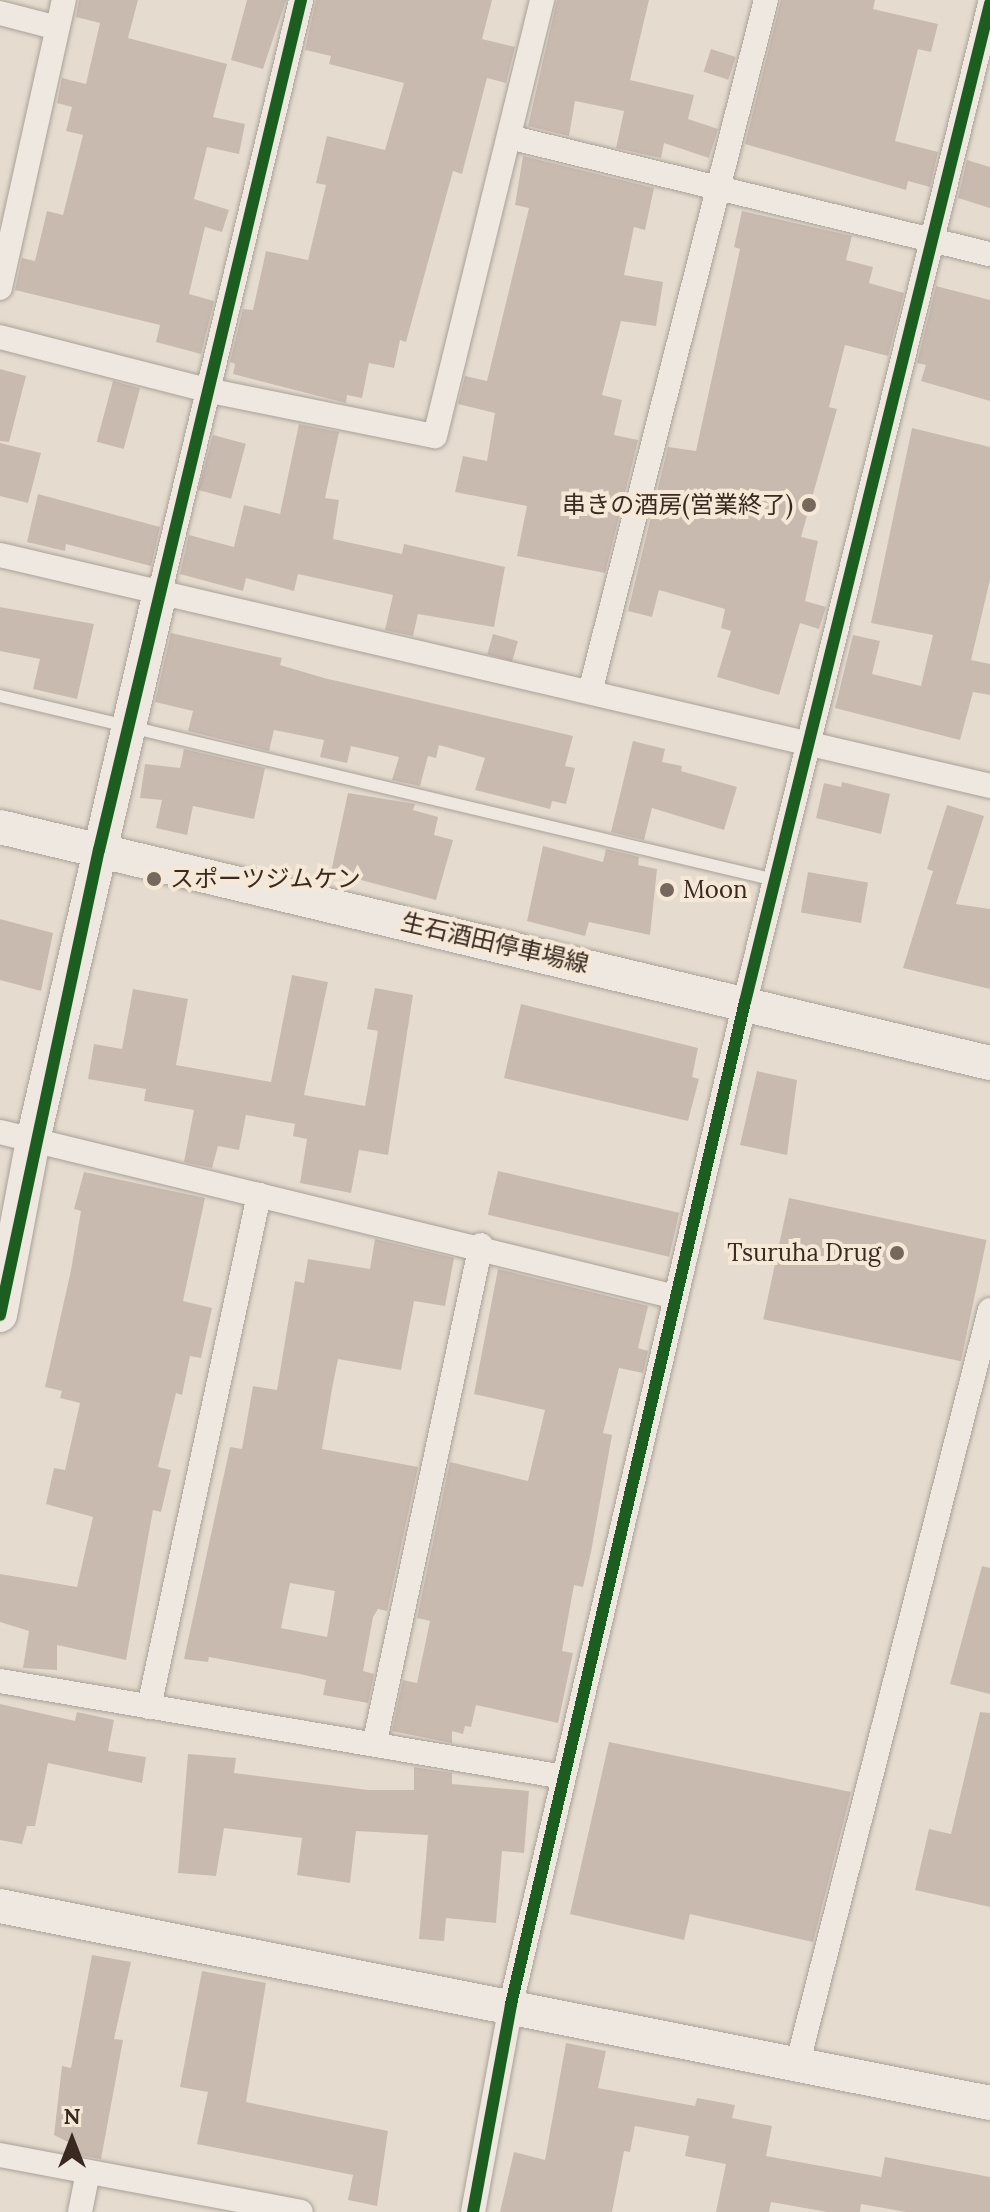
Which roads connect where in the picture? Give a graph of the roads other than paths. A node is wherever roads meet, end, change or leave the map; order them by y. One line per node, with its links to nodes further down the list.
1 (64, 0): 7 (street)
2 (301, 0): 15 (street)
3 (542, 0): 9 (street)
4 (766, 0): 10 (street)
5 (990, 4): 8 (street)
6 (0, 13): 7 (street)
7 (57, 28): 13 (street)
8 (983, 59): 11 (street)
9 (509, 137): 10 (street); 15 (street)
10 (718, 185): 11 (street); 18 (street)
11 (933, 240): 12 (street); 21 (street)
12 (990, 254)
13 (0, 288)
14 (0, 337): 15 (street)
15 (211, 391): 17 (street)
16 (0, 555): 17 (street)
17 (160, 592): 18 (street); 20 (street)
18 (590, 692): 21 (street)
19 (0, 696): 20 (lane)
20 (128, 728): 24 (street); 25 (lane)
21 (812, 744): 22 (street); 25 (street)
22 (989, 783)
23 (0, 827): 24 (street, 生石酒田停車場線)
24 (99, 850): 26 (street, 生石酒田停車場線); 29 (street)
25 (775, 880): 26 (street)
26 (745, 1002): 27 (street, 生石酒田停車場線); 32 (street)
27 (990, 1063)
28 (0, 1132): 29 (street)
29 (33, 1140): 30 (street); 34 (street)
30 (259, 1195): 31 (street); 37 (street)
31 (481, 1245): 32 (street); 38 (street)
32 (676, 1297): 39 (street)
33 (990, 1310): 35 (street)
34 (0, 1315)
35 (979, 1402): 42 (street)
36 (0, 1681): 37 (street)
37 (149, 1707): 38 (street)
38 (375, 1741): 39 (street)
39 (564, 1777): 41 (street)
40 (0, 1906): 41 (street)
41 (511, 2004): 42 (street); 48 (street)
42 (798, 2062): 43 (street)
43 (990, 2103)
44 (0, 2155): 45 (street)
45 (88, 2172): 46 (street); 47 (street)
46 (80, 2212)
47 (301, 2212)
48 (473, 2212)

